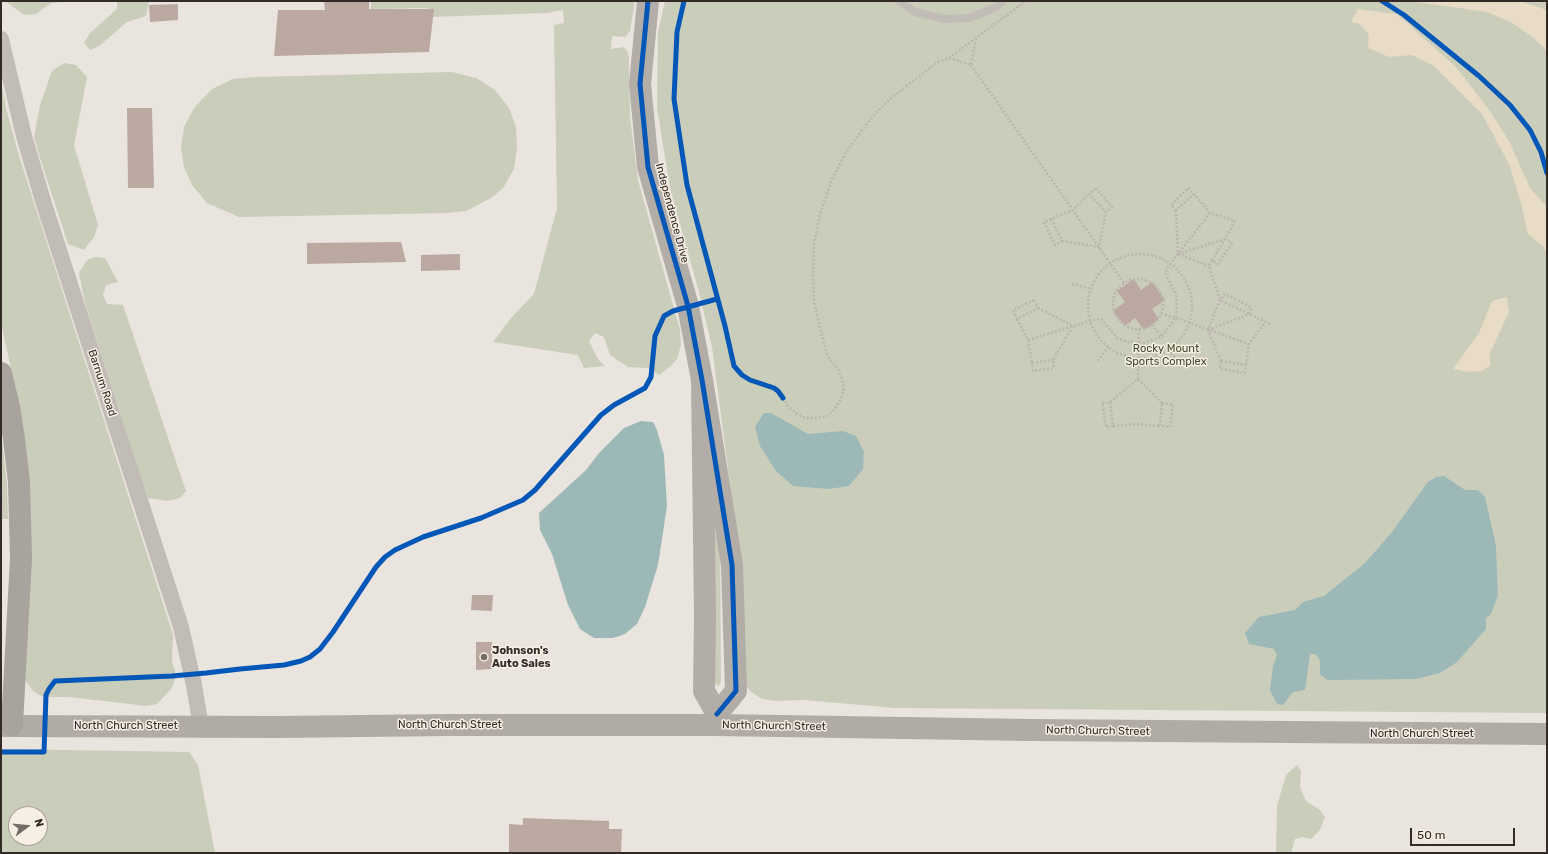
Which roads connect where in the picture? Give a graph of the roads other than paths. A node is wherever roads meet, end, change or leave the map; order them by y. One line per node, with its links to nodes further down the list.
1 (648, 1): 6 (street, Independence Drive)
2 (899, 1): 3 (lane)
3 (1003, 1)
4 (1, 39): 9 (street, Barnum Road)
5 (1, 373): 8 (highway)
6 (702, 380): 7 (street); 7 (street)
7 (716, 719): 9 (main road, North Church Street); 10 (main road, North Church Street)
8 (6, 725): 9 (main road, North Church Street)
9 (201, 726)
10 (1547, 734)

